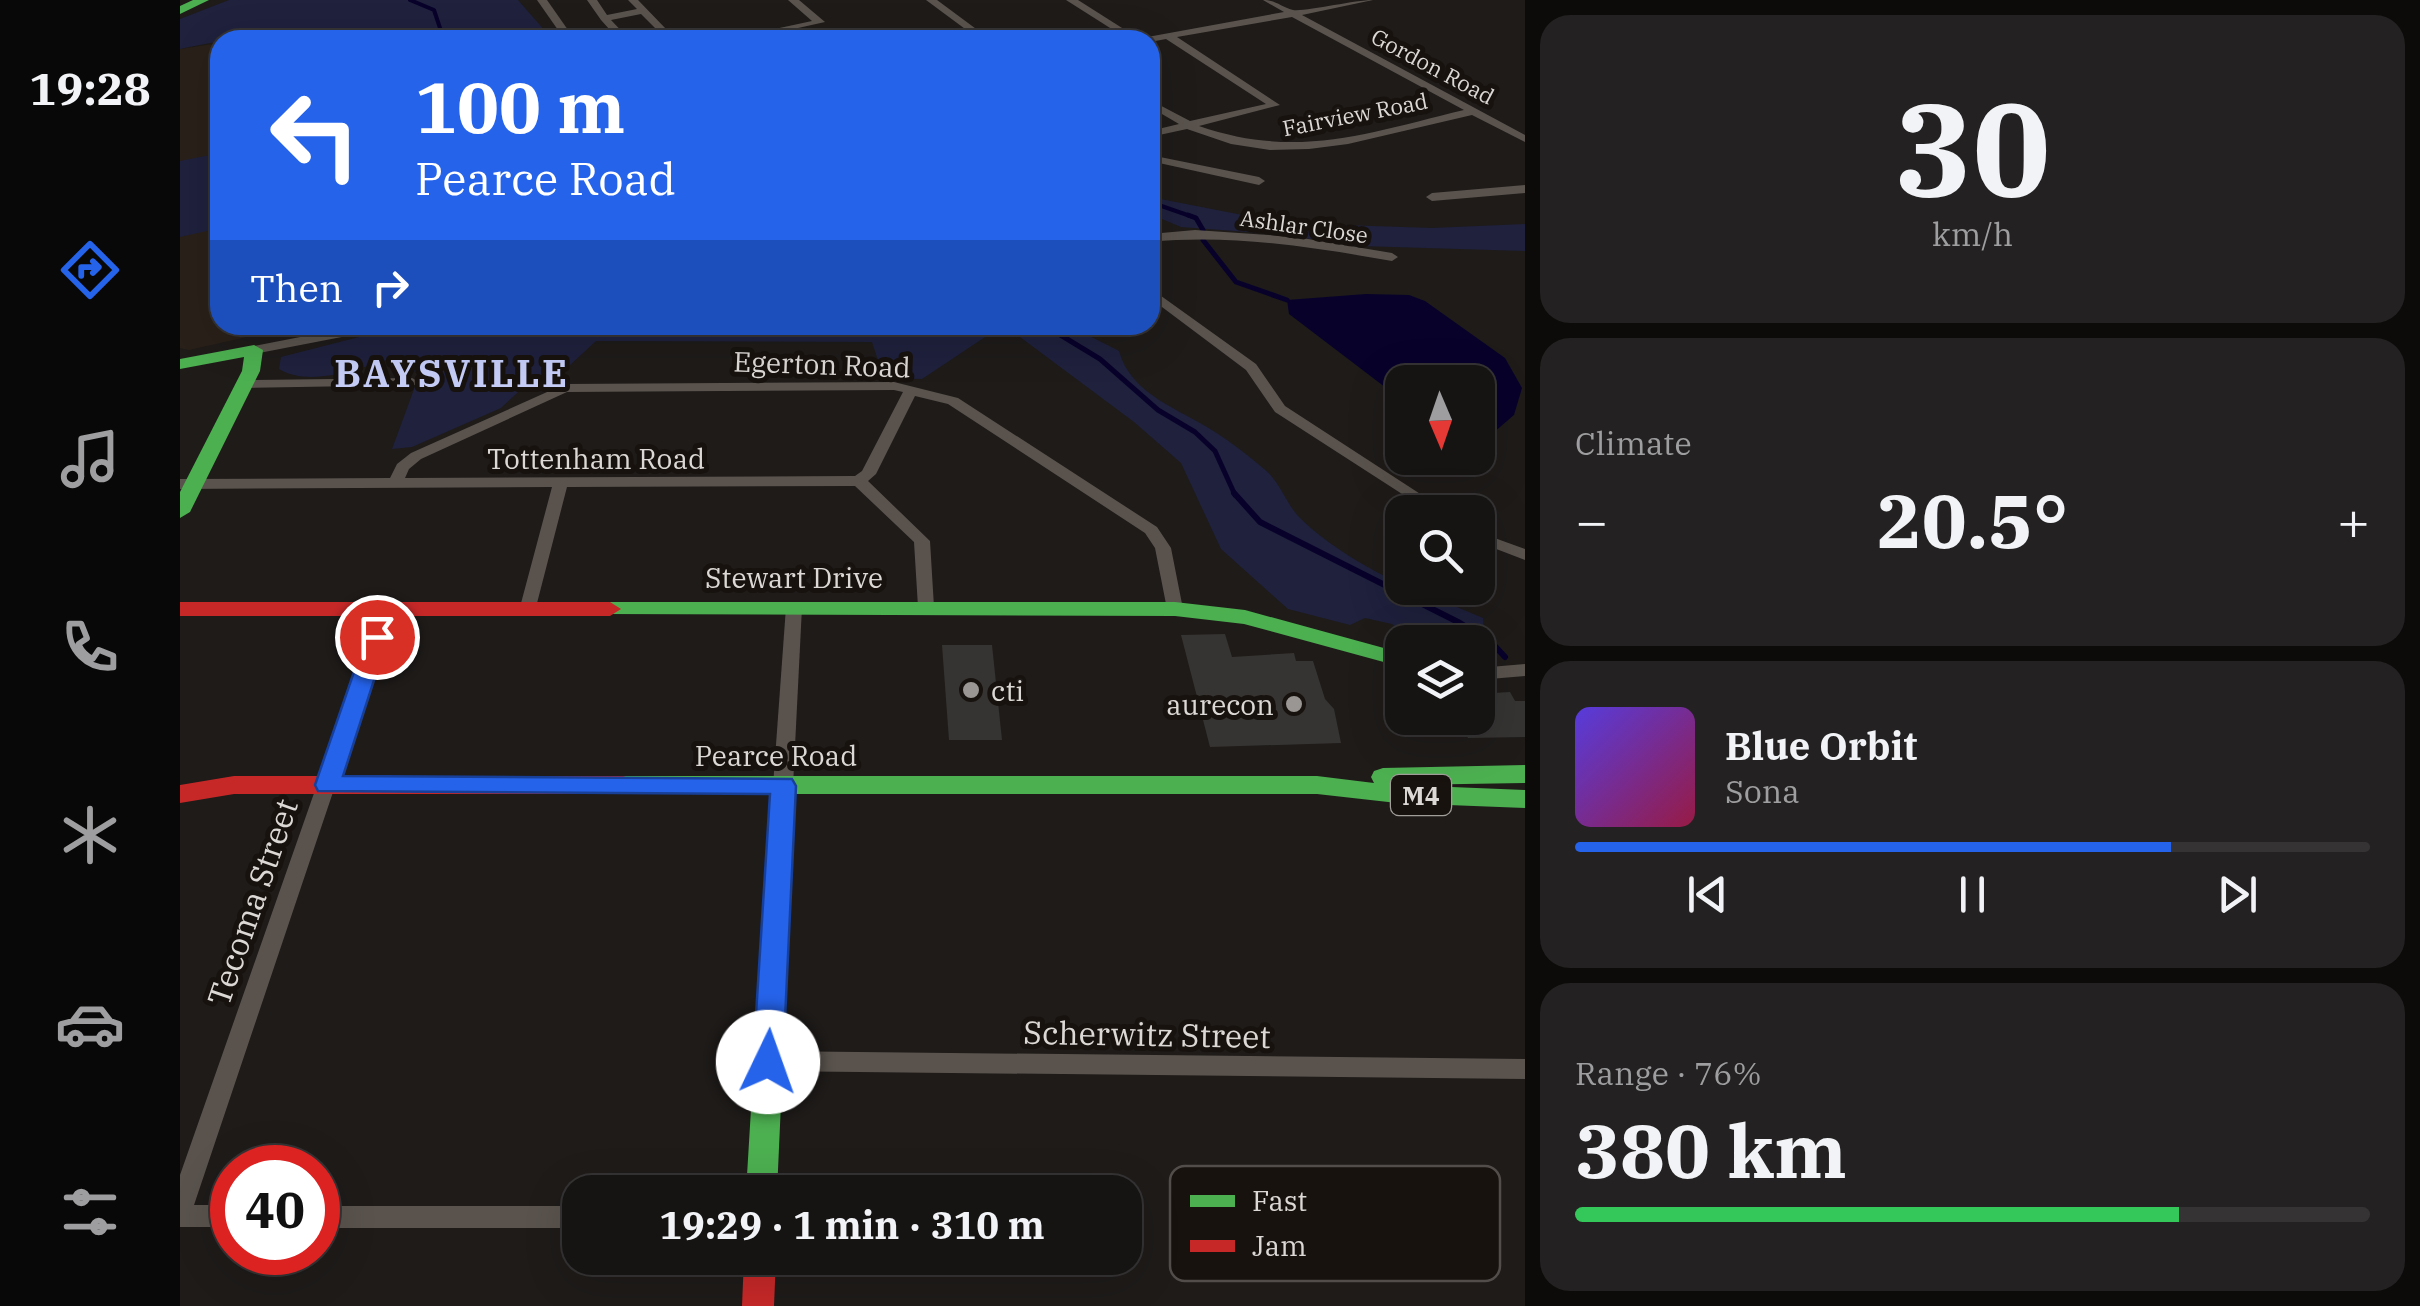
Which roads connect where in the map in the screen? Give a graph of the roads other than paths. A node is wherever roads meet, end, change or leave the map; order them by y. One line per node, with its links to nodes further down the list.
1 (203, 0): 10 (main road)
2 (542, 0): 15 (street)
3 (592, 0): 13 (street)
4 (633, 0): 11 (street)
5 (793, 0): 17 (street)
6 (931, 0): 18 (street)
7 (1071, 0): 19 (street)
8 (1268, 0): 12 (street, Gordon Road)
9 (1368, 0): 12 (street)
10 (180, 10)
11 (644, 11): 13 (street); 14 (street)
12 (1293, 14): 20 (street); 23 (street, Gordon Road)
13 (604, 18): 16 (street)
14 (661, 28)
15 (563, 30)
16 (615, 30)
17 (780, 30)
18 (972, 30)
19 (1120, 30)
20 (1168, 36): 21 (street); 24 (street)
21 (1160, 37)
22 (1160, 110): 24 (street)
23 (1475, 111): 24 (street, Fairview Road); 26 (street, Gordon Road)
24 (1186, 128): 25 (street)
25 (1160, 132)
26 (1525, 139)
27 (1160, 160): 28 (street)
28 (1259, 180)
29 (1525, 189): 30 (street)
30 (1432, 197)
31 (1160, 237): 32 (street, Ashlar Close)
32 (1392, 257)
33 (1160, 299): 44 (street)
34 (331, 335): 35 (street)
35 (254, 350): 36 (main road); 38 (main road)
36 (180, 364)
37 (412, 382): 38 (street)
38 (244, 384): 43 (main road)
39 (911, 390): 40 (street); 41 (street, Egerton Road); 53 (street, Egerton Road)
40 (859, 481): 42 (street, Tottenham Road); 50 (street)
41 (396, 482): 42 (street, Tottenham Road); 43 (street, Tottenham Road)
42 (561, 482): 48 (street)
43 (187, 484): 45 (main road)
44 (1414, 495)
45 (180, 512)
46 (1495, 543): 47 (street)
47 (1525, 555)
48 (528, 607): 49 (main road, Stewart Drive); 51 (main road, Stewart Drive)
49 (794, 607): 50 (main road, Stewart Drive); 62 (street)
50 (926, 607): 53 (main road, Stewart Drive)
51 (387, 608): 52 (main road, Stewart Drive); 60 (street, Tecoma Street)
52 (180, 609)
53 (1175, 609): 54 (main road, Stewart Drive)
54 (1385, 655)
55 (1525, 670): 56 (street)
56 (1495, 673)
57 (1525, 774): 61 (main road, Pearce Road / M4)
58 (180, 775): 59 (main road, Pearce Road / M4)
59 (234, 785): 60 (main road, Pearce Road / M4); 63 (main road, Pearce Road / M4)
60 (327, 785): 62 (main road, Pearce Road / M4); 68 (street, Tecoma Street)
61 (1318, 785): 62 (main road, Pearce Road / M4); 64 (main road, Pearce Road / M4)
62 (783, 786): 65 (main road)
63 (180, 794)
64 (1525, 798)
65 (768, 1062): 66 (street, Scherwitz Street); 67 (main road)
66 (1525, 1069)
67 (763, 1175)
68 (180, 1213): 69 (street)
69 (210, 1215)
70 (340, 1217): 71 (street)
71 (562, 1217)
72 (759, 1275): 73 (main road)
73 (758, 1306)

